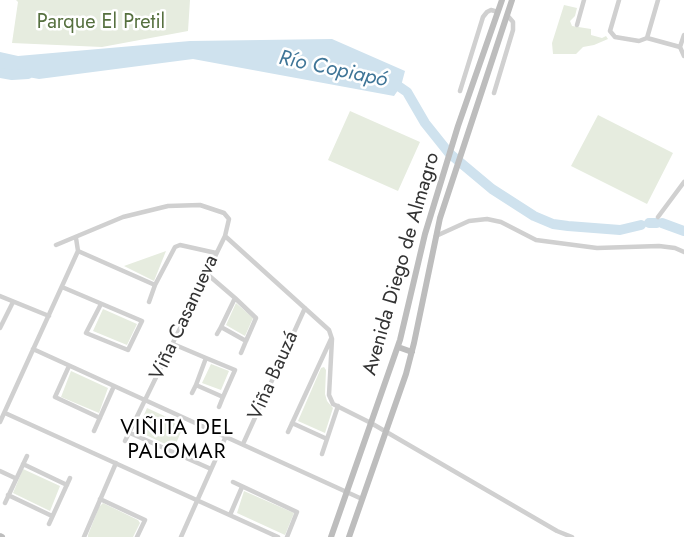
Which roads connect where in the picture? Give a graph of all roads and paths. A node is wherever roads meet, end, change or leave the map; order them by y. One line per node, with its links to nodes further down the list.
1 (502, 0): 6 (street, Avenida Diego de Almagro)
2 (512, 0): 7 (street, Avenida Diego de Almagro)
3 (584, 0): 8 (street)
4 (619, 0): 10 (street)
5 (658, 0): 10 (street)
6 (498, 12): 7 (street); 13 (street); 40 (street, Avenida Diego de Almagro)
7 (507, 15): 14 (street); 18 (street, Avenida Diego de Almagro)
8 (576, 25)
9 (684, 35): 11 (street)
10 (647, 38): 11 (street)
11 (680, 47): 12 (street)
12 (684, 56)
13 (460, 91)
14 (494, 93)
15 (684, 182): 16 (street)
16 (658, 217)
17 (225, 236): 19 (street); 23 (street, Viña Casanueva); 32 (street)
18 (436, 236): 22 (street); 42 (street, Avenida Diego de Almagro)
19 (76, 238): 20 (street); 21 (street)
20 (56, 246)
21 (78, 251): 25 (street); 26 (street)
22 (684, 252)
23 (216, 253): 24 (street, Viña Casanueva); 25 (street)
24 (206, 273): 28 (street); 39 (street, Viña Casanueva)
25 (155, 285): 30 (street)
26 (62, 287): 31 (street); 33 (street)
27 (0, 296): 29 (street)
28 (235, 298): 34 (street); 38 (street)
29 (13, 302): 33 (street); 35 (street)
30 (149, 302)
31 (101, 304): 31 (street)
32 (305, 308): 37 (street); 67 (street, Viña Bauzá)
33 (49, 316): 41 (street)
34 (221, 326): 36 (street); 38 (street)
35 (0, 328)
36 (218, 334)
37 (332, 337): 45 (street); 47 (street)
38 (246, 341): 43 (street)
39 (173, 344): 44 (street); 52 (street, Viña Casanueva)
40 (398, 347): 42 (street); 59 (street, Avenida Diego de Almagro)
41 (33, 349): 46 (street); 55 (street)
42 (412, 352): 62 (street, Avenida Diego de Almagro)
43 (241, 353)
44 (206, 358): 48 (street); 51 (street)
45 (319, 365): 47 (street); 58 (street)
46 (69, 366): 49 (street); 56 (street)
47 (331, 367): 53 (street)
48 (196, 385): 50 (street); 51 (street)
49 (114, 386): 52 (street); 56 (street)
50 (192, 393)
51 (222, 397): 54 (street)
52 (146, 400): 63 (street, Viña Casanueva); 64 (street)
53 (338, 406): 59 (street); 65 (street)
54 (219, 407)
55 (5, 412): 57 (street); 70 (street)
56 (100, 418): 60 (street)
57 (0, 422)
58 (292, 423): 61 (street); 65 (street)
59 (371, 423): 62 (street); 79 (street, Avenida Diego de Almagro)
60 (94, 431)
61 (288, 432)
62 (386, 432): 81 (street, Avenida Diego de Almagro); 95 (street)
63 (130, 433): 66 (street, Viña Casanueva); 72 (street)
64 (226, 436): 67 (street); 72 (street)
65 (327, 439): 68 (street)
66 (125, 441)
67 (243, 444): 79 (street)
68 (322, 454)
69 (27, 456): 71 (street)
70 (116, 463): 82 (street); 83 (street)
71 (23, 464): 74 (street); 77 (street)
72 (211, 469): 83 (street)
73 (0, 471): 74 (street)
74 (16, 478): 80 (street)
75 (70, 478): 77 (street)
76 (233, 482): 78 (street)
77 (67, 485): 86 (street)
78 (242, 487): 85 (street); 92 (street)
79 (348, 492): 81 (street); 93 (street, Avenida Diego de Almagro)
80 (8, 495): 84 (street); 86 (street)
81 (362, 498): 94 (street, Avenida Diego de Almagro)
82 (100, 499): 88 (street); 89 (street)
83 (197, 500): 85 (street); 90 (street)
84 (5, 503)
85 (230, 515): 91 (street)
86 (52, 516): 87 (street)
87 (49, 524)
88 (84, 537)
89 (137, 537)
90 (180, 537)
91 (278, 537)
92 (287, 537)
93 (331, 537)
94 (349, 537)
95 (572, 537)

